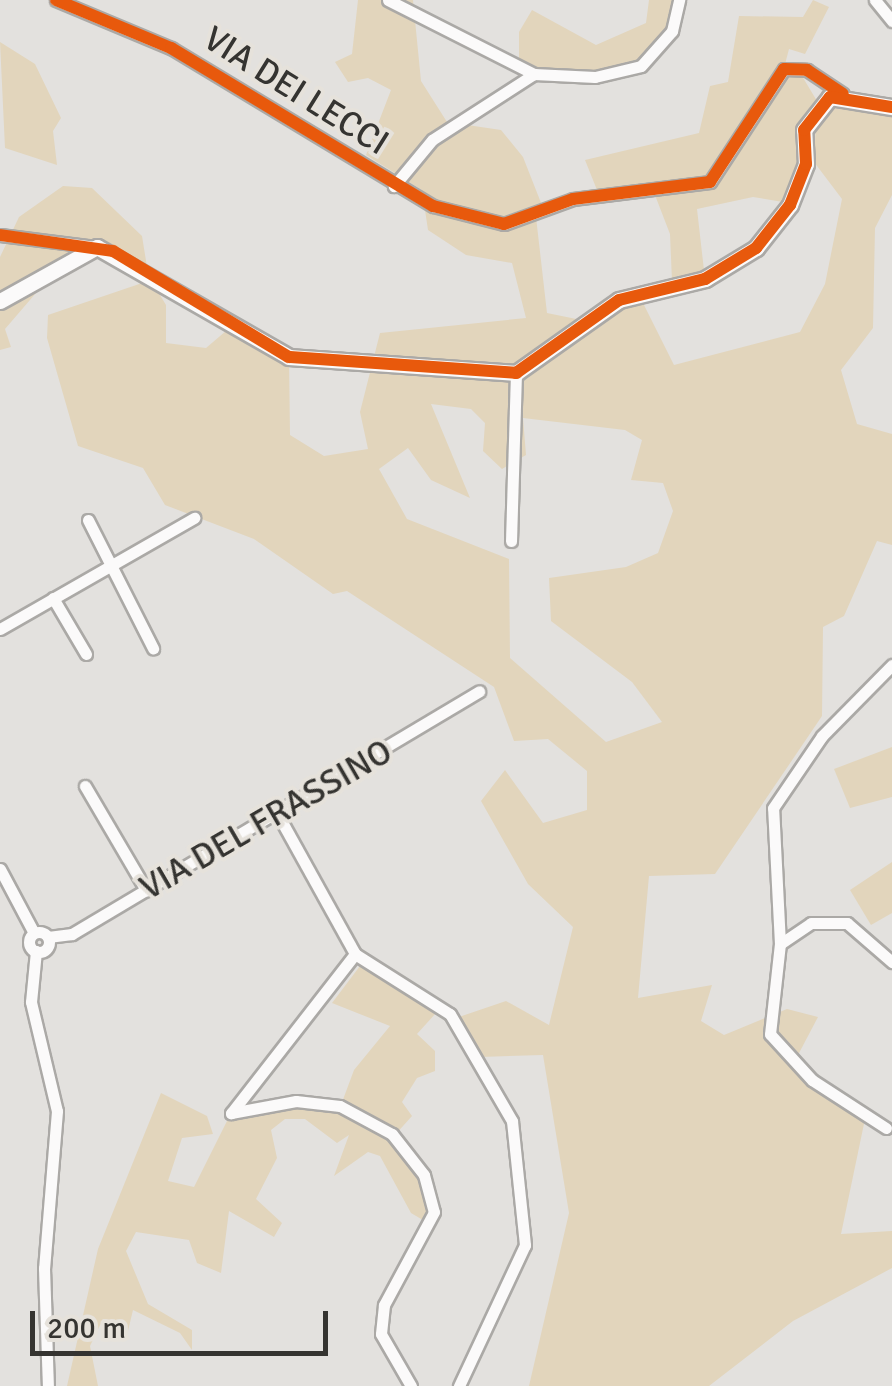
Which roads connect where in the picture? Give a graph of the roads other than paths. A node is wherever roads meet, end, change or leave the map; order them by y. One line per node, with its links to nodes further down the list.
1 (56, 0): 9 (street, VIA DEI LECCI)
2 (388, 0): 6 (street)
3 (679, 0): 6 (street)
4 (875, 0): 5 (street)
5 (892, 22)
6 (534, 74): 9 (street)
7 (842, 94): 8 (street); 9 (street, VIA DEI LECCI); 13 (street)
8 (892, 107)
9 (394, 186)
10 (0, 235): 11 (street)
11 (97, 246): 12 (street); 13 (street)
12 (0, 301)
13 (516, 373): 16 (street)
14 (194, 518): 17 (street)
15 (88, 520): 17 (street)
16 (511, 542)
17 (107, 568): 18 (street); 20 (street)
18 (53, 598): 19 (street); 21 (street)
19 (0, 628)
20 (153, 648)
21 (86, 654)
22 (892, 664): 30 (street)
23 (479, 692): 25 (street, VIA DEL FRASSINO)
24 (85, 786): 27 (street)
25 (278, 813): 27 (street, VIA DEL FRASSINO); 32 (street)
26 (0, 871): 28 (street)
27 (146, 890): 29 (street, VIA DEL FRASSINO)
28 (34, 933): 29 (street); 31 (street)
29 (48, 937): 31 (street)
30 (780, 944): 33 (street); 34 (street)
31 (36, 951): 35 (street)
32 (354, 954): 36 (street); 37 (street)
33 (892, 962)
34 (886, 1128)
35 (48, 1386)
36 (411, 1386)
37 (459, 1386)

